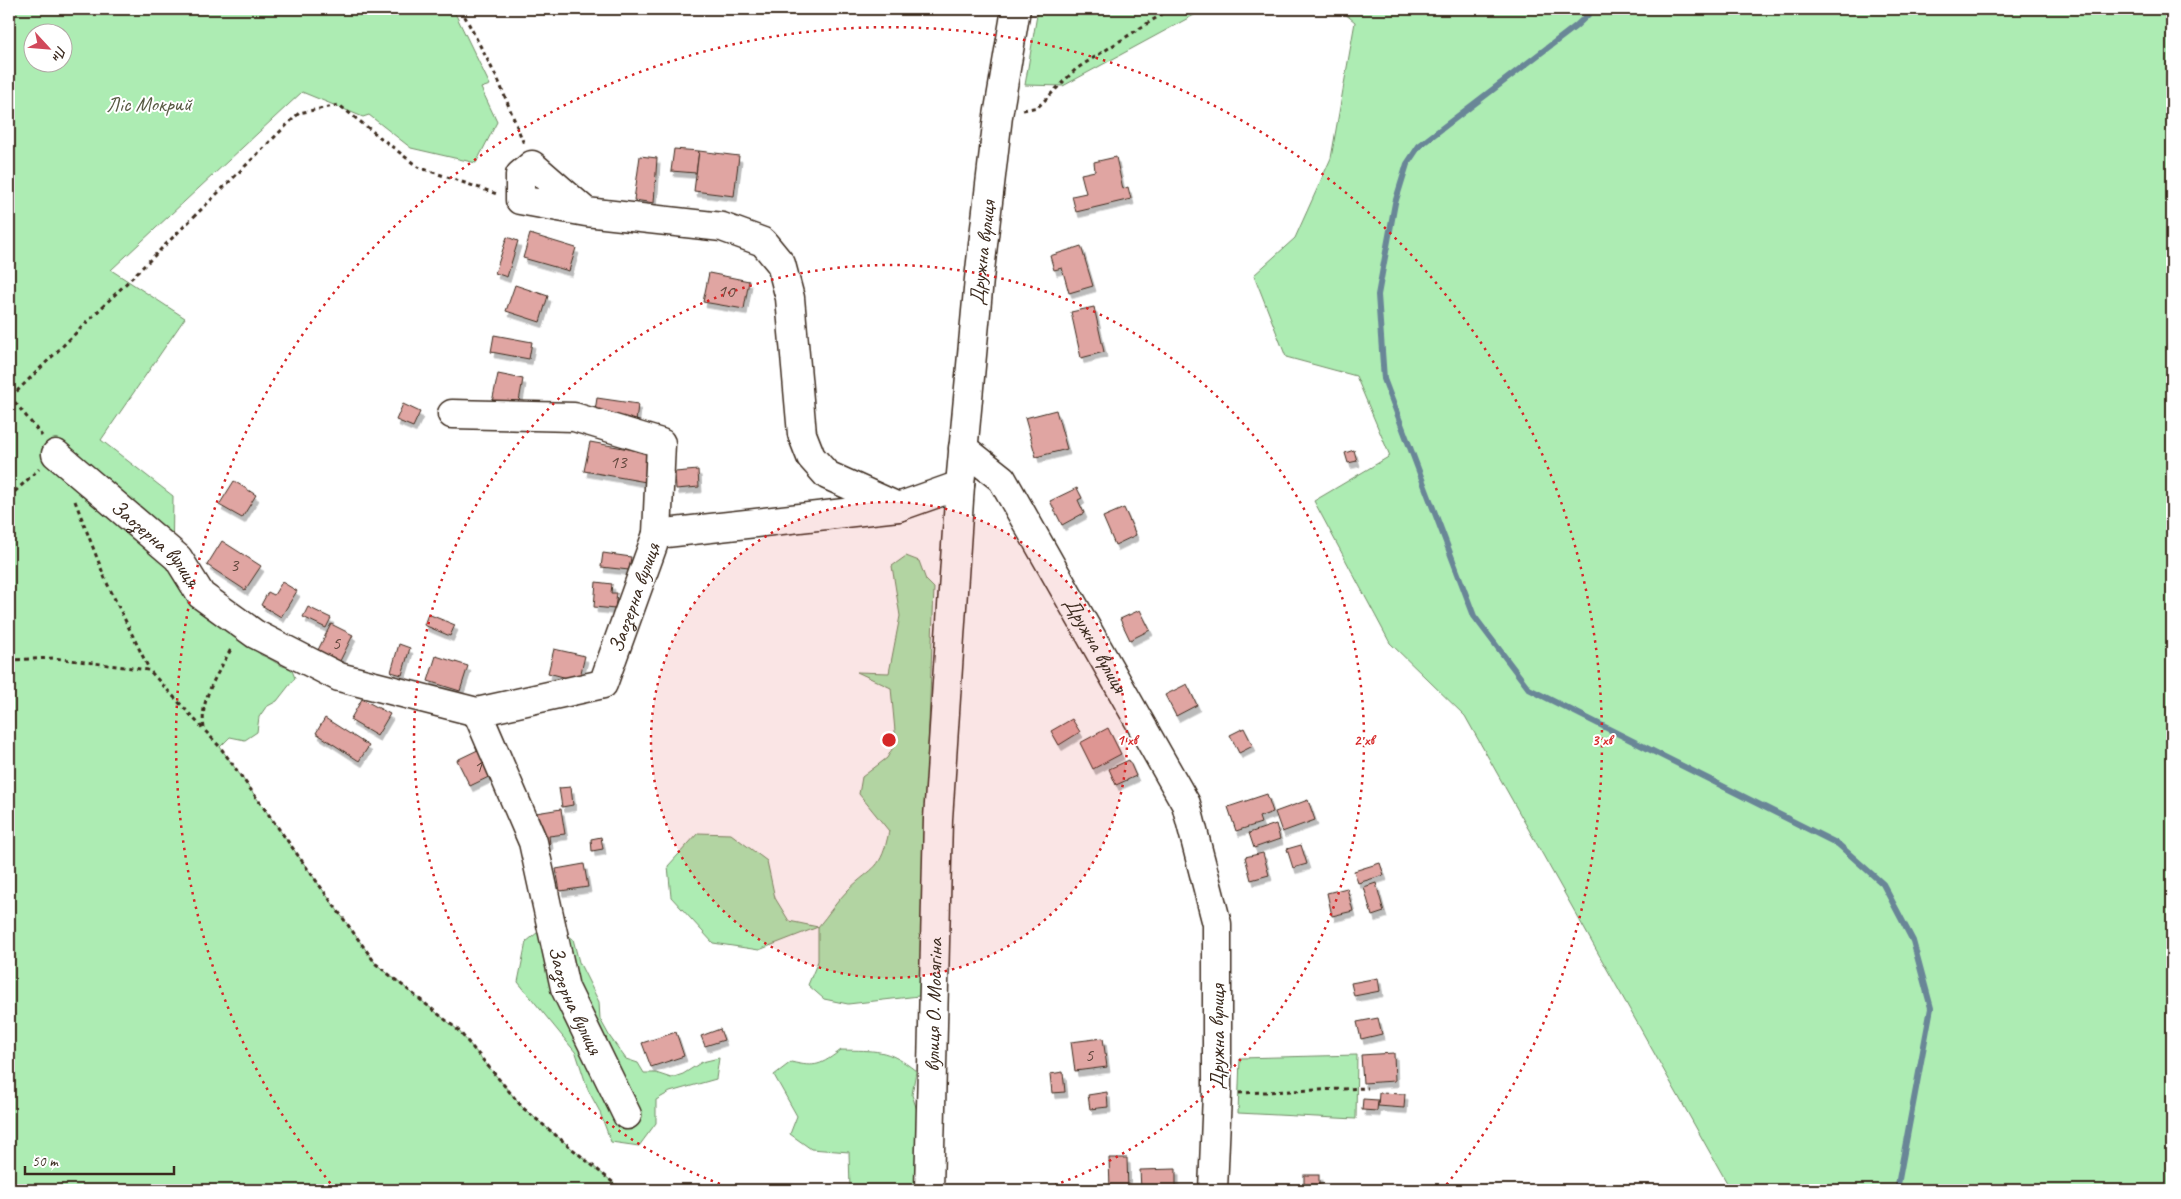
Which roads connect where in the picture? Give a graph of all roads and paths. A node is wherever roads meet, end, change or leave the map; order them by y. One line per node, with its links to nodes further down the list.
1 (461, 9): 5 (path)
2 (1016, 9): 4 (street, Дружна вулиця)
3 (1170, 9): 4 (path)
4 (998, 116): 10 (street, Дружна вулиця)
5 (532, 165): 6 (street); 7 (street)
6 (520, 200): 7 (street); 8 (path)
7 (586, 212): 15 (street)
8 (10, 396): 11 (path)
9 (452, 414): 16 (street)
10 (963, 448): 12 (street, вулиця О. Мосягіна); 23 (street, Дружна вулиця)
11 (56, 454): 13 (path); 17 (street, Заозерна вулиця)
12 (960, 485): 15 (street, Заозерна вулиця); 26 (street, вулиця О. Мосягіна)
13 (9, 497)
14 (74, 499): 19 (path)
15 (898, 507): 16 (street, Заозерна вулиця)
16 (657, 534): 20 (street, Заозерна вулиця)
17 (255, 634): 20 (street, Заозерна вулиця); 21 (path)
18 (9, 660): 19 (path)
19 (149, 670): 21 (path)
20 (477, 712): 24 (street, Заозерна вулиця)
21 (204, 728): 25 (path)
22 (1368, 1088): 23 (path)
23 (1217, 1094): 27 (street, Дружна вулиця)
24 (628, 1115)
25 (622, 1190)
26 (929, 1190)
27 (1213, 1190)

